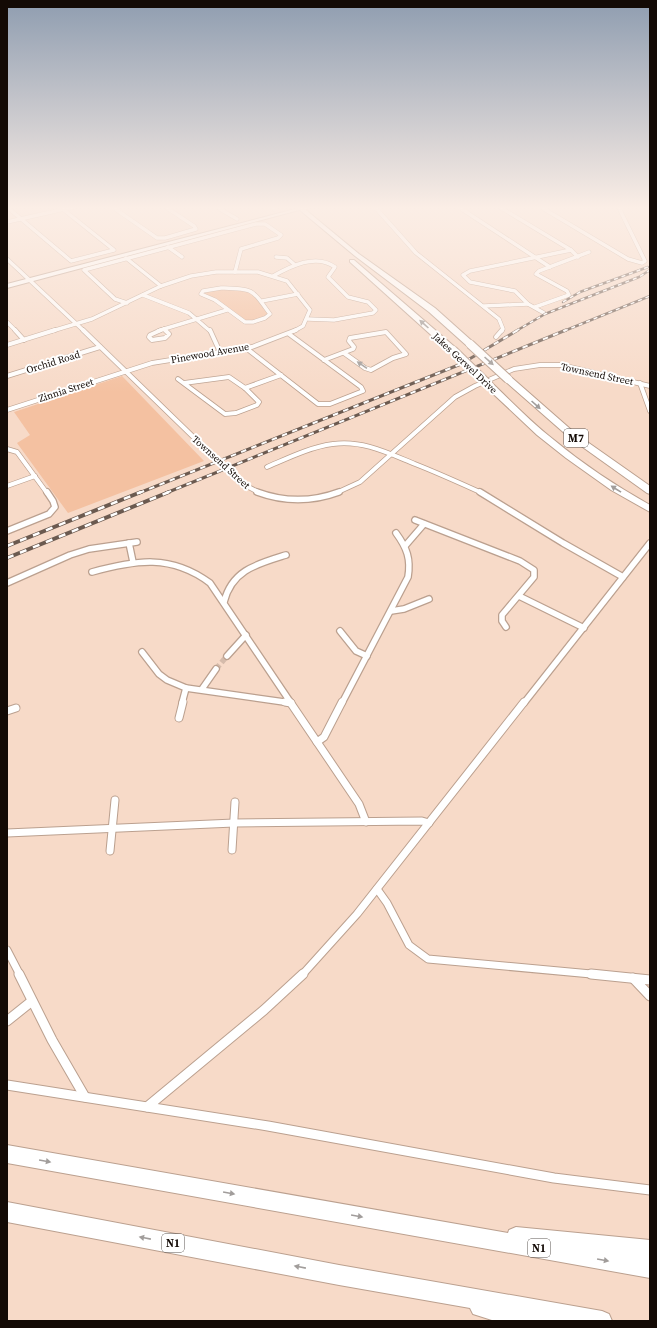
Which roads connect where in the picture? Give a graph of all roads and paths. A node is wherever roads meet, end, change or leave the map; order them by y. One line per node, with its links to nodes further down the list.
1 (16, 268): 15 (street, Townsend Street)
2 (70, 268): 15 (main road)
3 (91, 268): 22 (street)
4 (138, 268): 18 (street)
5 (236, 268): 13 (street)
6 (287, 268): 14 (street)
7 (334, 268): 29 (street)
8 (360, 268): 58 (highway, Jakes Gerwel Drive / M7, one-way to 8, bridge)
9 (375, 268): 57 (highway, Jakes Gerwel Drive / M7, one-way to 57, bridge)
10 (435, 268): 24 (street)
11 (485, 268): 23 (street)
12 (547, 268): 25 (street)
13 (235, 272): 14 (street); 18 (street)
14 (273, 276): 19 (street)
15 (28, 279): 16 (main road); 17 (main road); 31 (street, Townsend Street)
16 (7, 282)
17 (7, 286)
18 (161, 286): 20 (street)
19 (298, 294): 21 (street); 29 (street)
20 (143, 295): 22 (street); 28 (street)
21 (262, 301): 26 (street); 26 (street)
22 (127, 303): 31 (street)
23 (528, 304): 24 (street); 25 (street)
24 (484, 306): 34 (street)
25 (536, 306): 27 (street)
26 (227, 310): 28 (street)
27 (544, 313)
28 (196, 319): 32 (street); 39 (street)
29 (308, 319): 33 (street, Pinewood Avenue)
30 (7, 322): 35 (street)
31 (77, 324): 35 (street); 37 (street, Townsend Street)
32 (164, 329): 32 (street)
33 (289, 334): 38 (street, Pinewood Avenue); 41 (street)
34 (496, 337)
35 (24, 340): 36 (street)
36 (7, 345)
37 (100, 347): 42 (street, Townsend Street); 44 (street, Orchid Road)
38 (246, 348): 39 (street, Pinewood Avenue); 43 (street)
39 (220, 352): 42 (street, Pinewood Avenue)
40 (344, 353): 40 (street, one-way to 40); 41 (street)
41 (324, 360): 43 (street)
42 (125, 371): 50 (street, Zinnia Street); 53 (street, Townsend Street, bridge)
43 (281, 375): 49 (street)
44 (7, 376)
45 (178, 379): 46 (street)
46 (184, 383): 49 (street); 49 (street)
47 (640, 383): 48 (street, Townsend Street); 51 (street); 53 (street, Townsend Street)
48 (650, 386)
49 (245, 388)
50 (7, 410)
51 (650, 412)
52 (7, 449): 55 (street)
53 (391, 454): 54 (street); 70 (street)
54 (267, 467)
55 (35, 476): 56 (street); 61 (street)
56 (7, 486)
57 (650, 491)
58 (650, 509)
59 (415, 520): 60 (street)
60 (424, 524): 66 (street); 72 (street)
61 (7, 531)
62 (396, 534): 66 (street)
63 (137, 542): 64 (street)
64 (129, 543): 68 (street); 71 (street)
65 (650, 543): 70 (street)
66 (405, 546): 75 (street)
67 (286, 555): 74 (street)
68 (134, 562): 69 (street); 74 (street)
69 (92, 572)
70 (623, 577): 77 (street)
71 (7, 583)
72 (519, 596): 76 (street); 77 (street)
73 (429, 599): 75 (street)
74 (224, 602): 79 (street)
75 (391, 611): 82 (street)
76 (506, 627)
77 (584, 628): 95 (street)
78 (340, 631): 82 (street)
79 (246, 635): 81 (street); 86 (street)
80 (142, 652): 84 (street)
81 (227, 656)
82 (366, 656): 90 (street)
83 (216, 669): 85 (street)
84 (186, 688): 85 (street); 89 (street)
85 (202, 689): 86 (street)
86 (291, 702): 90 (street)
87 (16, 708): 88 (street)
88 (7, 711)
89 (179, 718)
90 (317, 742): 93 (street)
91 (115, 800): 96 (street)
92 (236, 802): 94 (street)
93 (366, 822): 94 (street); 95 (street)
94 (234, 823): 96 (street); 98 (street)
95 (429, 823): 100 (street)
96 (112, 827): 97 (street); 99 (street)
97 (7, 833)
98 (232, 850)
99 (110, 851)
100 (377, 889): 102 (street); 109 (street)
101 (7, 950): 105 (street)
102 (633, 978): 103 (street); 104 (street)
103 (650, 980)
104 (650, 996)
105 (32, 1001): 106 (street); 108 (street)
106 (7, 1021)
107 (7, 1085): 108 (street)
108 (85, 1097): 109 (street)
109 (147, 1108): 111 (street)
110 (7, 1154): 113 (highway, N1, one-way to 113)
111 (650, 1190)
112 (7, 1212): 116 (highway, N1, one-way to 112)
113 (427, 1229): 114 (highway); 115 (highway, N1, one-way to 115)
114 (650, 1250)
115 (650, 1268)
116 (339, 1274): 117 (highway); 118 (highway, N1)
117 (540, 1321)
118 (602, 1321)

